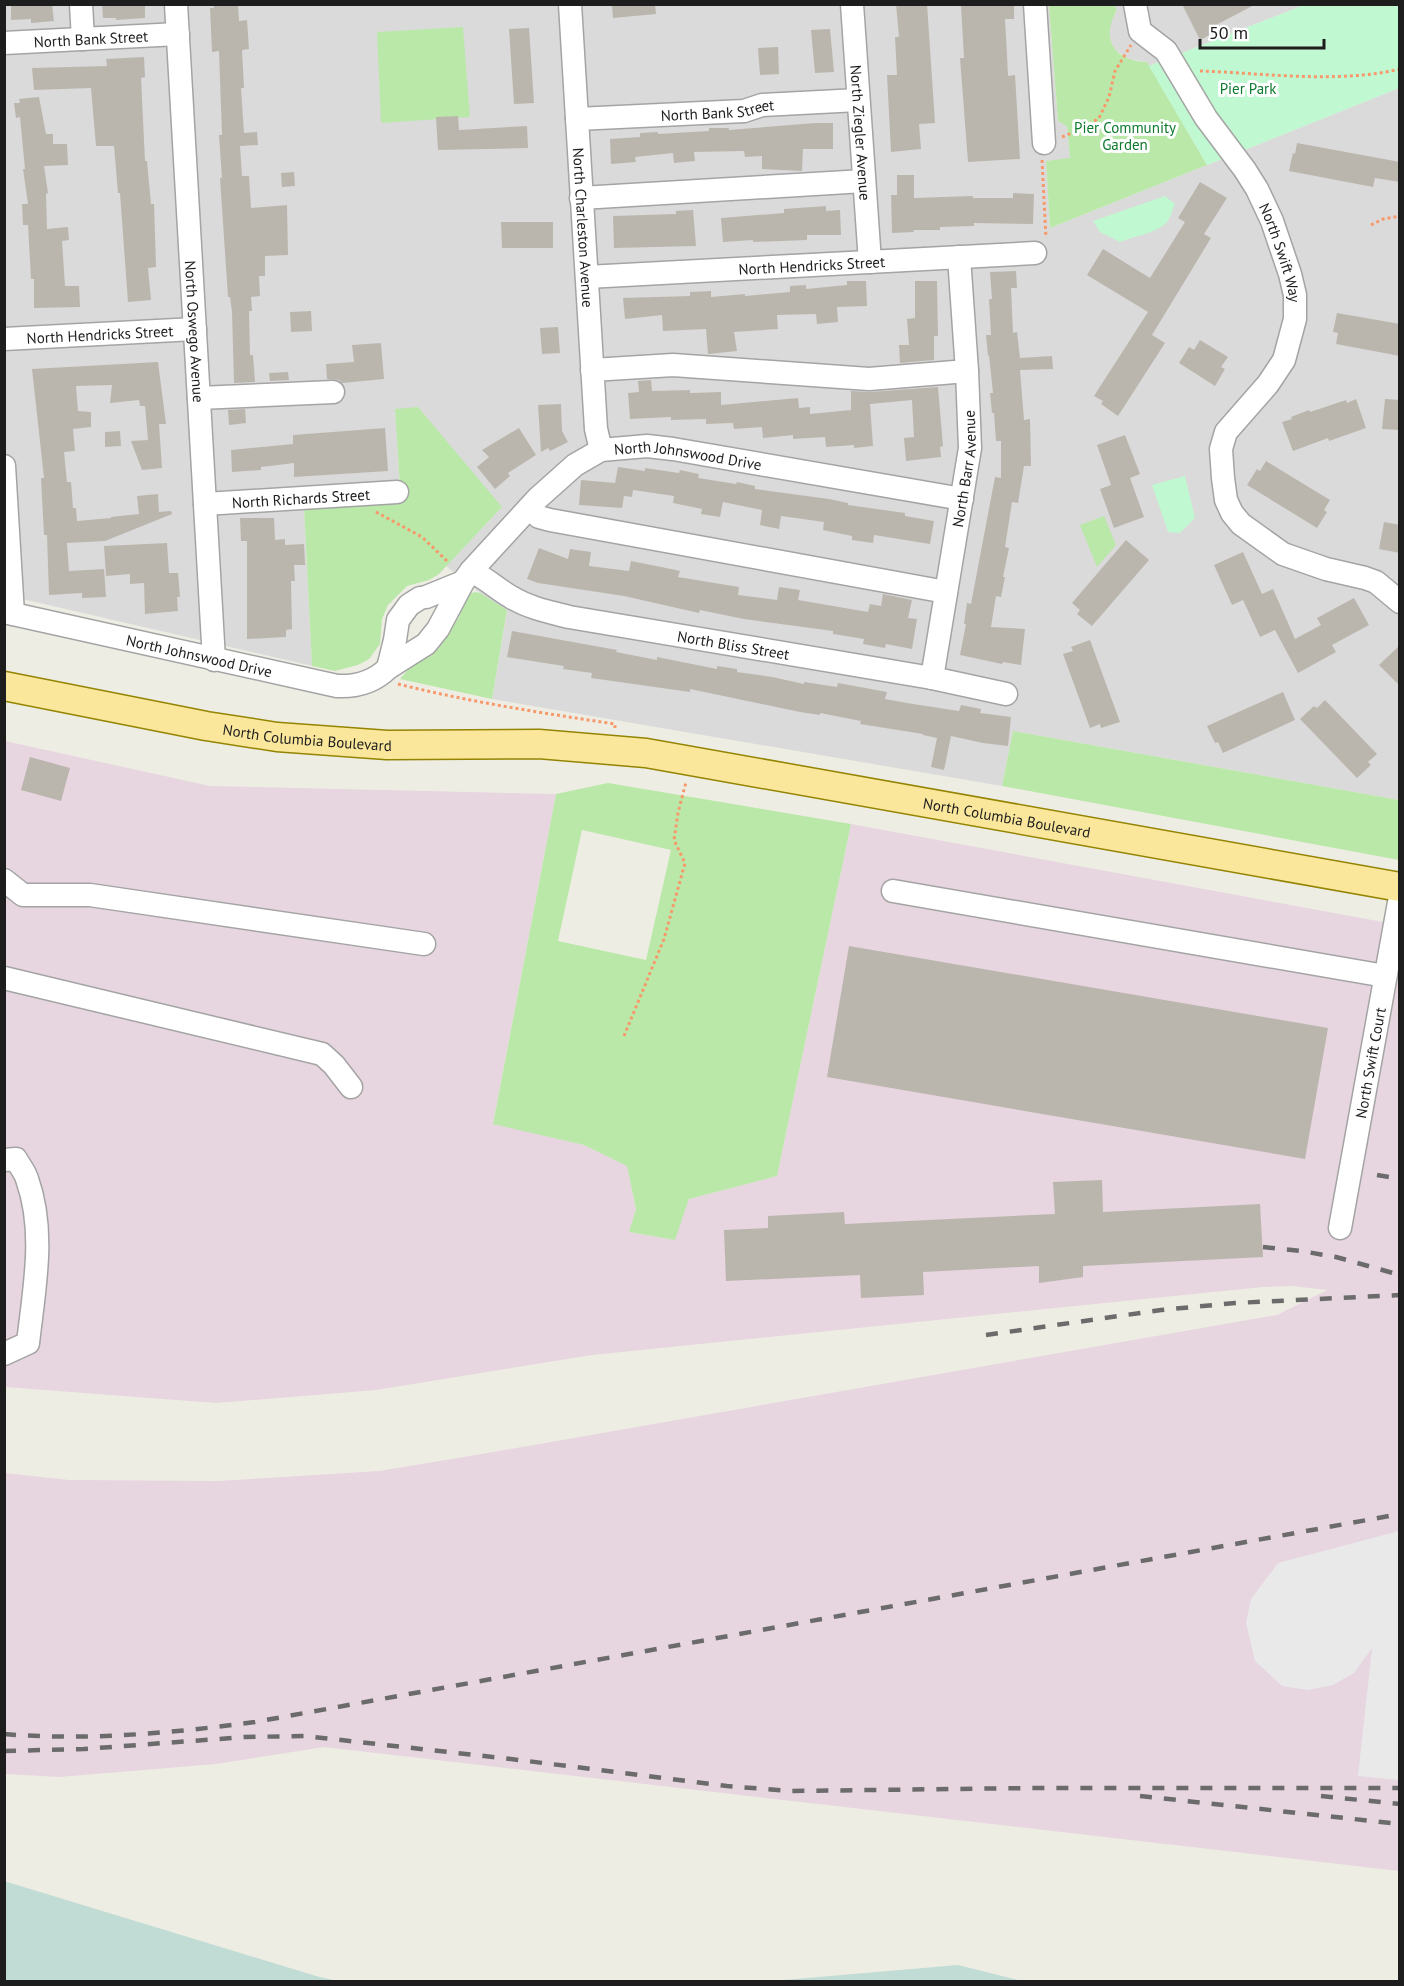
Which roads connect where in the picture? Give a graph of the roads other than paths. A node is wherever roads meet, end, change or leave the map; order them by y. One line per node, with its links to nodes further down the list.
1 (81, 4): 8 (street)
2 (176, 4): 7 (street, North Oswego Avenue)
3 (570, 4): 11 (street, North Charleston Avenue)
4 (852, 4): 10 (street, North Ziegler Avenue)
5 (1035, 4): 12 (street)
6 (1136, 4): 34 (street, North Swift Way)
7 (178, 34): 8 (street, North Bank Street); 19 (street, North Oswego Avenue)
8 (83, 39): 9 (street, North Bank Street)
9 (4, 43)
10 (858, 100): 11 (street, North Bank Street); 13 (street, North Ziegler Avenue)
11 (577, 119): 14 (street, North Charleston Avenue)
12 (1044, 143)
13 (864, 181): 14 (street); 17 (street, North Ziegler Avenue)
14 (581, 198): 18 (street, North Charleston Avenue)
15 (1035, 253): 16 (street, North Hendricks Street)
16 (959, 257): 17 (street, North Hendricks Street); 22 (street, North Barr Avenue)
17 (870, 262): 18 (street, North Hendricks Street)
18 (587, 277): 21 (street, North Charleston Avenue)
19 (195, 329): 20 (street, North Hendricks Street); 24 (street, North Oswego Avenue)
20 (4, 339)
21 (592, 370): 22 (street); 25 (street, North Charleston Avenue)
22 (967, 372): 28 (street, North Barr Avenue)
23 (333, 392): 24 (street)
24 (199, 398): 29 (street, North Oswego Avenue)
25 (601, 450): 28 (street, North Johnswood Drive); 30 (street, North Johnswood Drive)
26 (4, 466): 35 (street)
27 (397, 492): 29 (street, North Richards Street)
28 (962, 499): 32 (street, North Barr Avenue)
29 (205, 504): 39 (street, North Oswego Avenue)
30 (529, 508): 31 (street, North Johnswood Drive); 32 (street)
31 (467, 576): 33 (street, North Johnswood Drive); 36 (street, North Johnswood Drive); 41 (street, North Bliss Street)
32 (946, 592): 41 (street, North Barr Avenue)
33 (426, 597): 36 (street); 37 (street, North Johnswood Drive)
34 (1400, 602)
35 (9, 613): 39 (street, North Johnswood Drive)
36 (444, 616): 38 (street, North Johnswood Drive)
37 (396, 634): 38 (street); 40 (street, North Johnswood Drive)
38 (417, 648): 40 (street, North Johnswood Drive)
39 (214, 660): 40 (street, North Johnswood Drive)
40 (390, 675)
41 (932, 678): 43 (street, North Bliss Street)
42 (4, 686): 45 (main road, North Columbia Boulevard)
43 (1006, 694)
44 (4, 880): 48 (street)
45 (1400, 887)
46 (893, 891): 49 (street)
47 (1400, 897): 49 (street, North Swift Court)
48 (424, 944)
49 (1391, 963): 53 (street, North Swift Court)
50 (4, 978): 51 (street)
51 (351, 1087)
52 (4, 1160): 54 (street)
53 (1340, 1228)
54 (4, 1354)

